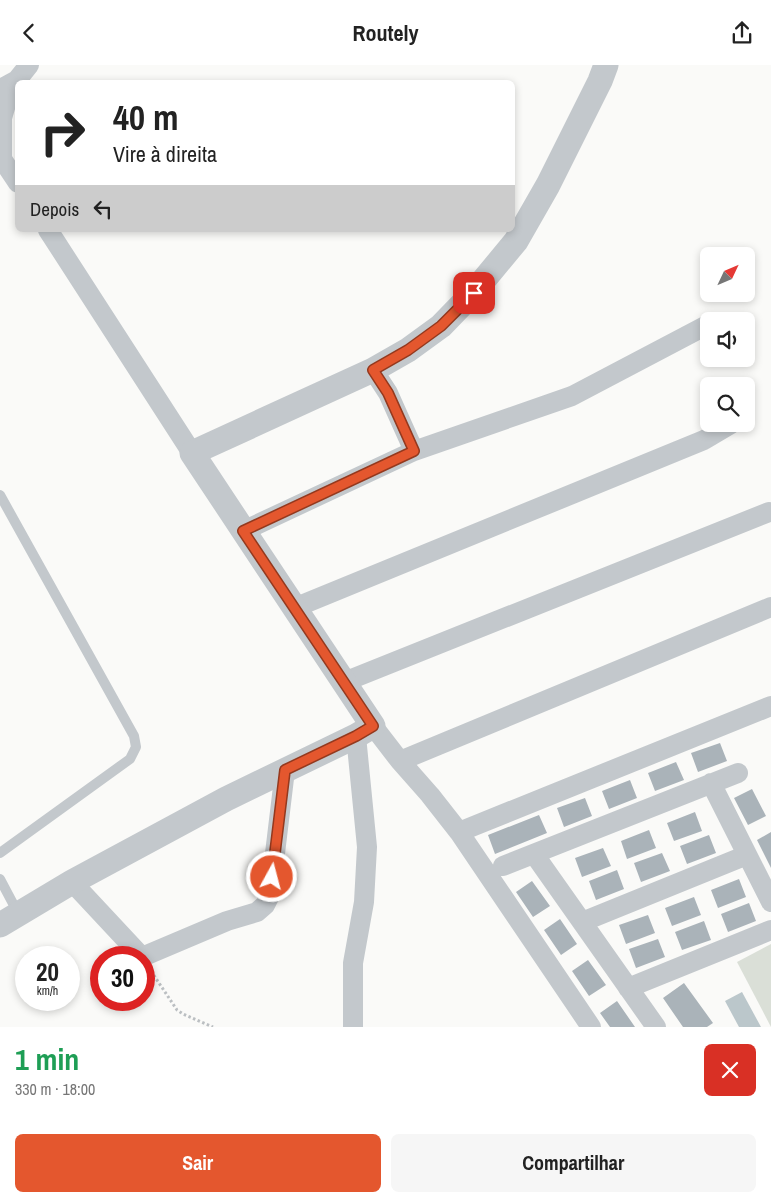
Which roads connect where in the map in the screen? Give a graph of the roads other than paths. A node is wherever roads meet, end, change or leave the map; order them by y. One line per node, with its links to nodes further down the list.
1 (606, 65): 7 (street)
2 (15, 81): 3 (street)
3 (1, 157): 4 (street)
4 (15, 178)
5 (49, 232): 10 (street)
6 (700, 329): 9 (street)
7 (373, 370): 9 (street); 10 (street)
8 (718, 432): 15 (street)
9 (414, 451): 13 (street)
10 (192, 453): 13 (street)
11 (0, 495): 24 (lane)
12 (769, 512): 16 (street)
13 (243, 531): 15 (street)
14 (771, 607): 19 (street)
15 (294, 608): 16 (street)
16 (344, 683): 18 (street)
17 (771, 706): 23 (street)
18 (365, 731): 19 (street); 20 (street); 35 (street)
19 (400, 761): 23 (street)
20 (285, 770): 29 (street); 29 (street)
21 (738, 773): 22 (street)
22 (711, 783): 25 (street); 26 (street)
23 (459, 832): 36 (street)
24 (0, 853)
25 (534, 854): 27 (street); 32 (street)
26 (747, 855): 30 (street); 32 (street)
27 (503, 866)
28 (0, 879): 31 (lane)
29 (72, 882): 31 (street)
30 (771, 903)
31 (9, 919)
32 (582, 922): 34 (street)
33 (771, 930): 34 (street)
34 (628, 988): 37 (street)
35 (353, 1027)
36 (591, 1027)
37 (656, 1027)

